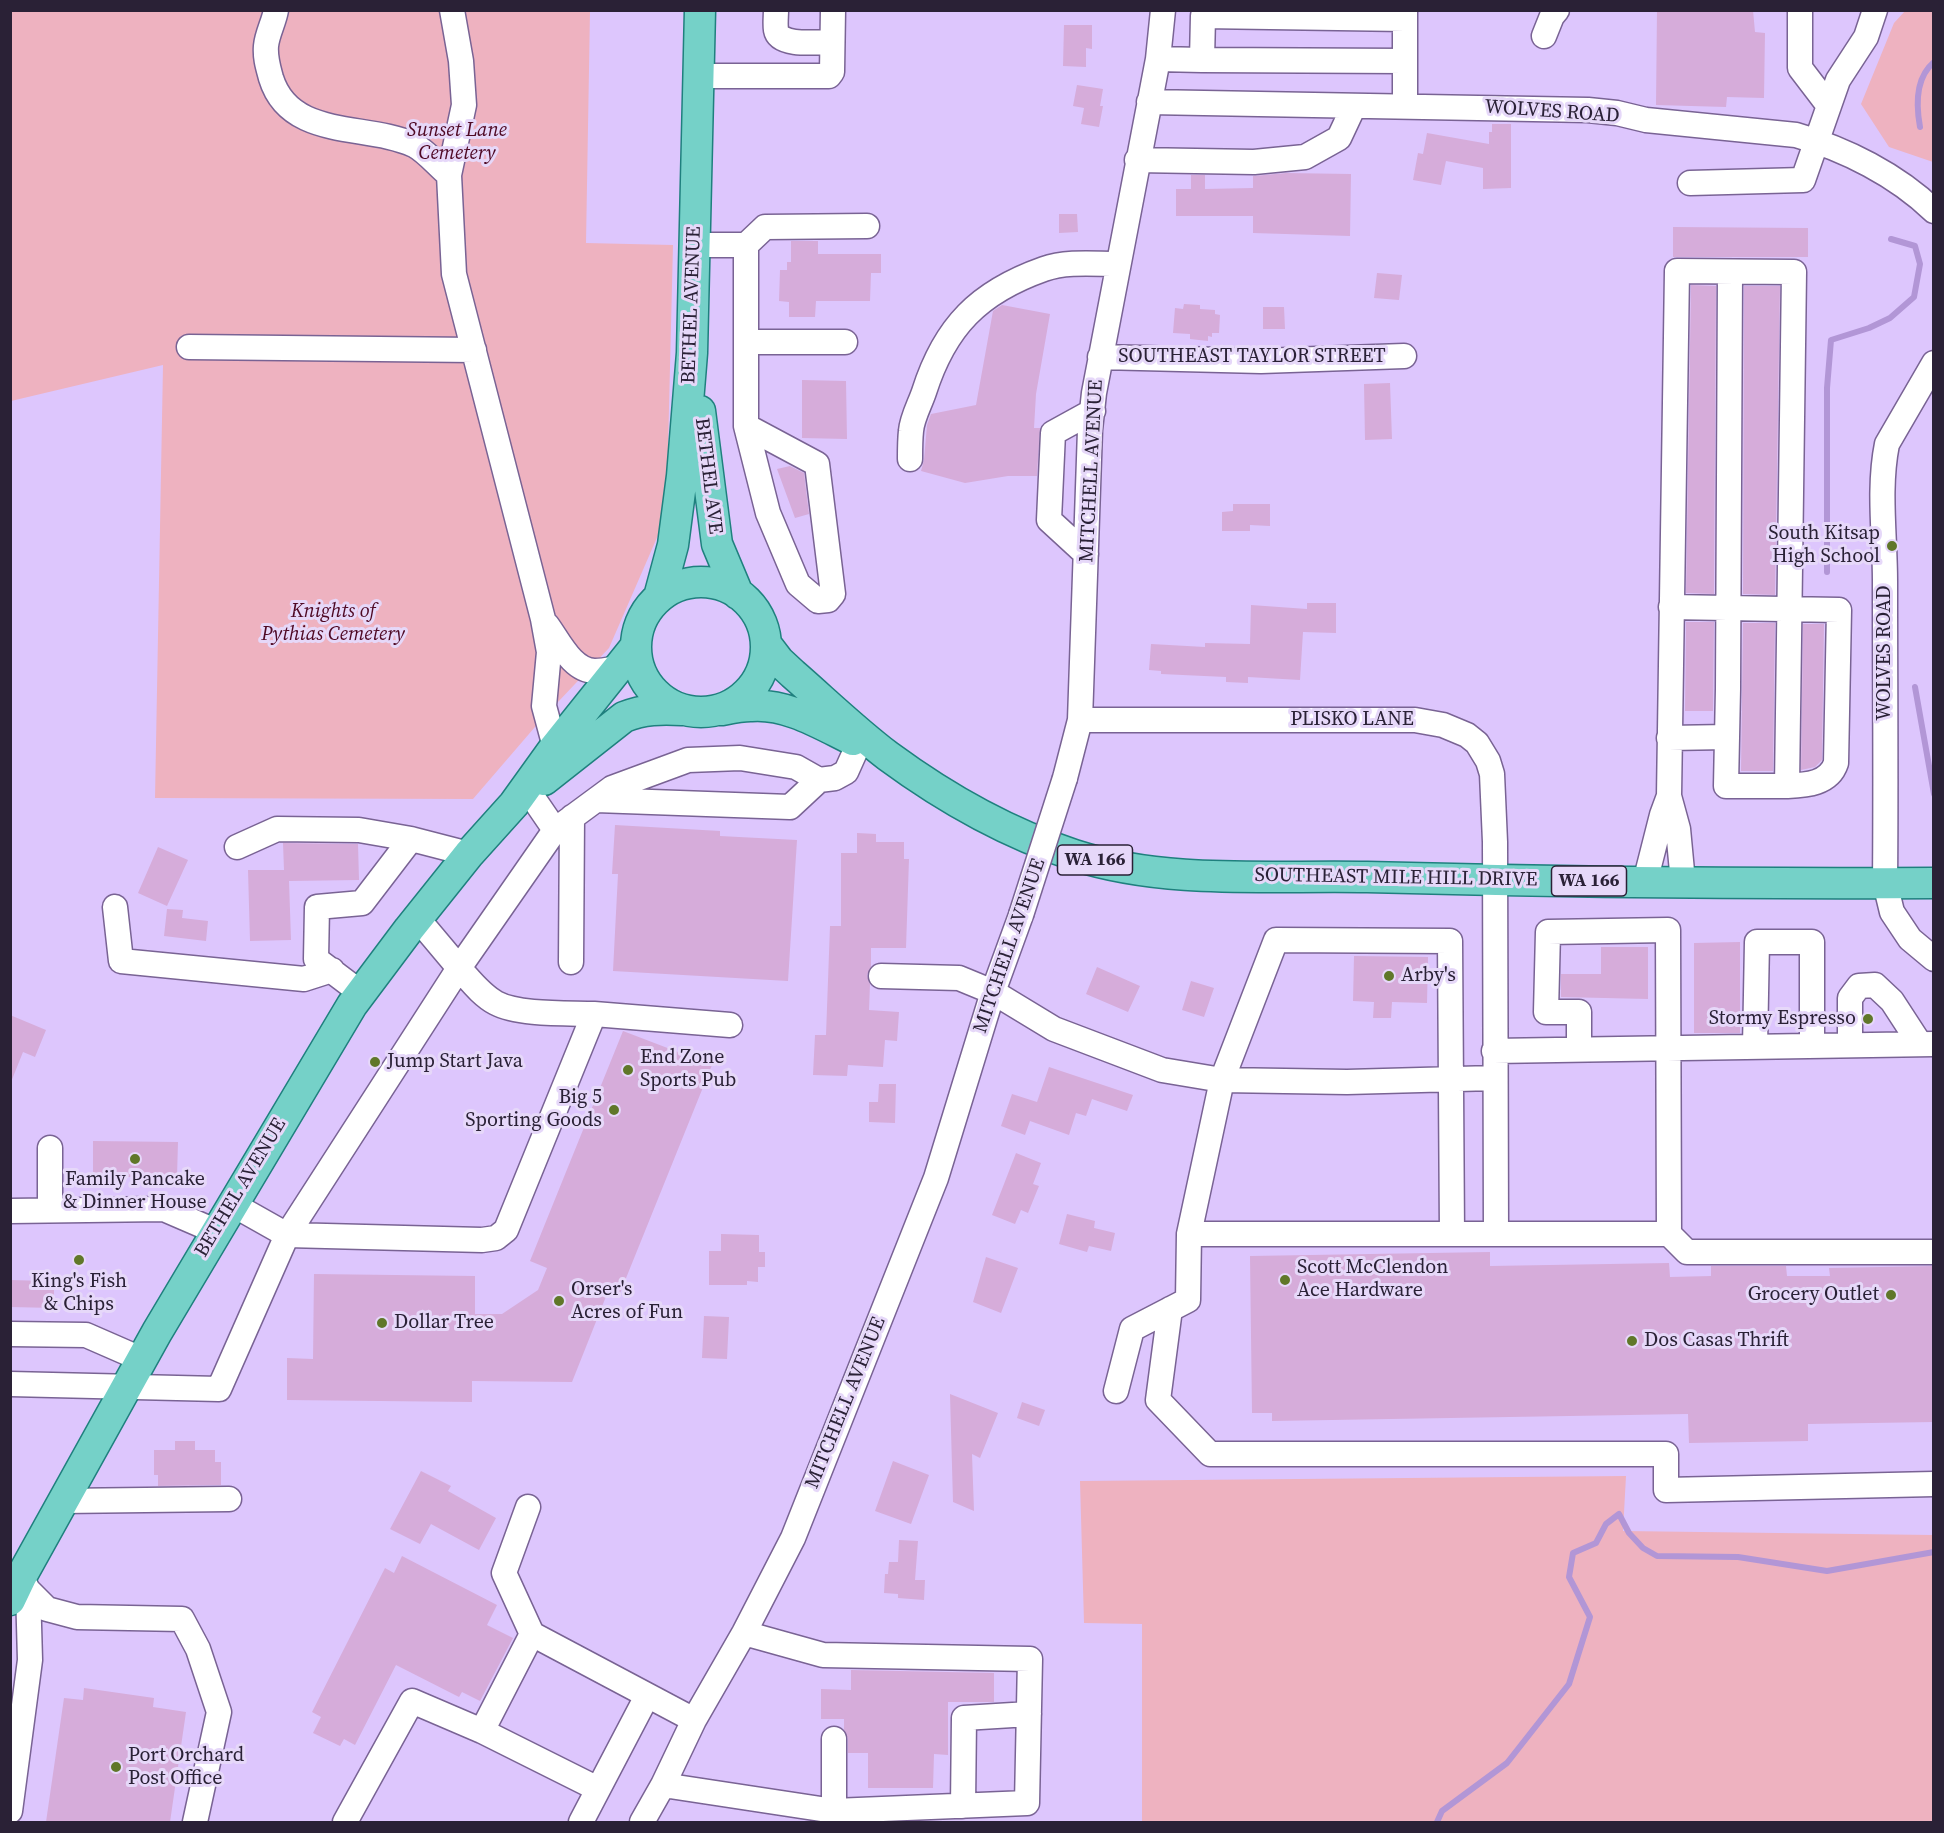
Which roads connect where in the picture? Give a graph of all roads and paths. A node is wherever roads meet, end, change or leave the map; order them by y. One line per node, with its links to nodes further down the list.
1 (276, 10): 24 (street)
2 (452, 10): 24 (street)
3 (700, 10): 17 (main road, BETHEL AVENUE)
4 (776, 10): 13 (street)
5 (833, 10): 13 (street)
6 (1557, 10): 12 (street)
7 (1800, 10): 21 (street)
8 (1875, 10): 21 (street)
9 (1163, 13): 11 (street); 14 (street, MITCHELL AVENUE)
10 (1405, 15): 11 (street); 16 (street)
11 (1203, 16): 15 (street)
12 (1545, 36)
13 (832, 42): 17 (street)
14 (1158, 59): 15 (street); 18 (street, MITCHELL AVENUE)
15 (1202, 60): 16 (street)
16 (1405, 61): 20 (street)
17 (699, 76): 28 (main road, BETHEL AVENUE)
18 (1149, 102): 19 (street, WOLVES ROAD); 23 (street, MITCHELL AVENUE)
19 (1354, 106): 20 (street, WOLVES ROAD); 23 (street)
20 (1405, 106): 22 (street, WOLVES ROAD)
21 (1829, 106): 22 (street)
22 (1817, 141): 25 (street); 26 (street, WOLVES ROAD)
23 (1137, 160): 30 (street, MITCHELL AVENUE)
24 (449, 175): 35 (street)
25 (1690, 183)
26 (1934, 211)
27 (867, 226): 29 (street)
28 (694, 244): 29 (street); 36 (main road, BETHEL AVENUE)
29 (746, 244): 32 (street)
30 (1118, 264): 38 (street, MITCHELL AVENUE); 42 (street)
31 (1730, 272): 46 (street); 47 (street); 48 (street)
32 (746, 342): 33 (street); 41 (street)
33 (845, 342)
34 (189, 348): 35 (street)
35 (474, 350): 49 (street)
36 (692, 353): 44 (main road, BETHEL AVE); 45 (main road, BETHEL AVENUE)
37 (1404, 356): 38 (street, SOUTHEAST TAYLOR STREET)
38 (1100, 357): 40 (street, MITCHELL AVENUE)
39 (1934, 363): 72 (street, WOLVES ROAD)
40 (1093, 411): 43 (street, MITCHELL AVENUE); 43 (street)
41 (746, 426): 41 (street)
42 (910, 459)
43 (1086, 554): 54 (street, MITCHELL AVENUE)
44 (738, 594): 45 (main road); 50 (main road, WA 166)
45 (659, 597): 51 (main road, WA 166)
46 (1671, 607): 47 (street); 55 (street)
47 (1729, 607): 48 (street); 56 (street)
48 (1789, 609): 61 (street); 61 (street)
49 (543, 619): 51 (street); 58 (street)
50 (766, 644): 53 (main road); 59 (main road, SOUTHEAST MILE HILL DRIVE / WA 166)
51 (627, 657): 52 (main road, WA 166); 58 (main road, BETHEL AVENUE)
52 (686, 711): 53 (main road, WA 166); 63 (main road, BETHEL AVENUE)
53 (716, 711): 57 (main road, SOUTHEAST MILE HILL DRIVE / WA 166)
54 (1080, 720): 69 (street, PLISKO LANE); 81 (street, MITCHELL AVENUE, bridge)
55 (1669, 738): 56 (street); 62 (street)
56 (1727, 738): 61 (street)
57 (859, 743): 59 (main road, SOUTHEAST MILE HILL DRIVE / WA 166); 60 (street)
58 (555, 747): 63 (main road, BETHEL AVENUE)
59 (886, 755): 69 (main road, SOUTHEAST MILE HILL DRIVE / WA 166)
60 (819, 780): 64 (street); 64 (street)
61 (1787, 786)
62 (1669, 796): 70 (street); 71 (street)
63 (521, 798): 65 (street); 68 (main road, BETHEL AVENUE)
64 (596, 800): 65 (street)
65 (564, 824): 77 (street); 78 (street)
66 (411, 839): 67 (street); 68 (street); 79 (street)
67 (237, 847)
68 (469, 854): 75 (main road, BETHEL AVENUE)
69 (1494, 880): 70 (main road, SOUTHEAST MILE HILL DRIVE / WA 166); 91 (street, PLISKO LANE)
70 (1645, 882): 71 (main road, SOUTHEAST MILE HILL DRIVE / WA 166)
71 (1683, 882): 72 (main road, SOUTHEAST MILE HILL DRIVE / WA 166)
72 (1885, 883): 73 (main road, SOUTHEAST MILE HILL DRIVE / WA 166); 76 (street, WOLVES ROAD)
73 (1934, 883)
74 (115, 907): 79 (street)
75 (417, 918): 78 (street); 82 (main road, BETHEL AVENUE)
76 (1934, 959)
77 (571, 962)
78 (459, 968): 83 (street); 103 (street)
79 (332, 970): 82 (street)
80 (881, 976): 81 (street)
81 (993, 992): 93 (street); 117 (street, MITCHELL AVENUE)
82 (361, 993): 96 (main road, BETHEL AVENUE)
83 (594, 1014): 84 (street); 103 (street)
84 (730, 1025)
85 (1927, 1044): 87 (street); 87 (street)
86 (1812, 1045): 87 (street); 88 (street); 88 (street)
87 (1850, 1045)
88 (1755, 1046): 89 (street)
89 (1668, 1048): 90 (street); 90 (street); 104 (street)
90 (1579, 1049): 91 (street)
91 (1494, 1051): 92 (street, PLISKO LANE)
92 (1494, 1078): 94 (street); 102 (street, PLISKO LANE)
93 (1222, 1080): 94 (street); 94 (street); 100 (street)
94 (1450, 1080): 101 (street)
95 (50, 1148): 97 (street)
96 (232, 1204): 99 (main road, BETHEL AVENUE); 103 (street)
97 (50, 1210): 98 (street); 99 (street)
98 (10, 1211)
99 (215, 1232): 108 (main road, BETHEL AVENUE)
100 (1189, 1233): 101 (street); 106 (street)
101 (1452, 1233): 102 (street)
102 (1496, 1233): 104 (street)
103 (287, 1234): 110 (street)
104 (1669, 1234): 105 (street)
105 (1934, 1252)
106 (1170, 1309): 111 (street); 112 (street)
107 (10, 1334): 108 (street)
108 (141, 1359): 110 (main road, BETHEL AVENUE)
109 (10, 1384): 110 (street)
110 (125, 1386): 114 (main road, BETHEL AVENUE)
111 (1116, 1391)
112 (1934, 1484)
113 (229, 1499): 114 (street)
114 (62, 1501): 116 (main road, BETHEL AVENUE)
115 (528, 1507): 118 (street)
116 (20, 1589): 127 (street); 129 (street)
117 (744, 1633): 120 (street); 121 (street, MITCHELL AVENUE)
118 (532, 1634): 119 (street); 122 (street)
119 (647, 1695): 121 (street); 125 (street)
120 (1029, 1714): 126 (street); 126 (street)
121 (694, 1720): 124 (street, MITCHELL AVENUE)
122 (482, 1731): 125 (street); 130 (street)
123 (834, 1739): 128 (street)
124 (663, 1785): 128 (street); 132 (street, MITCHELL AVENUE)
125 (598, 1789): 131 (street)
126 (963, 1806): 128 (street)
127 (10, 1811)
128 (834, 1811)
129 (195, 1822)
130 (345, 1822)
131 (581, 1822)
132 (642, 1822)

